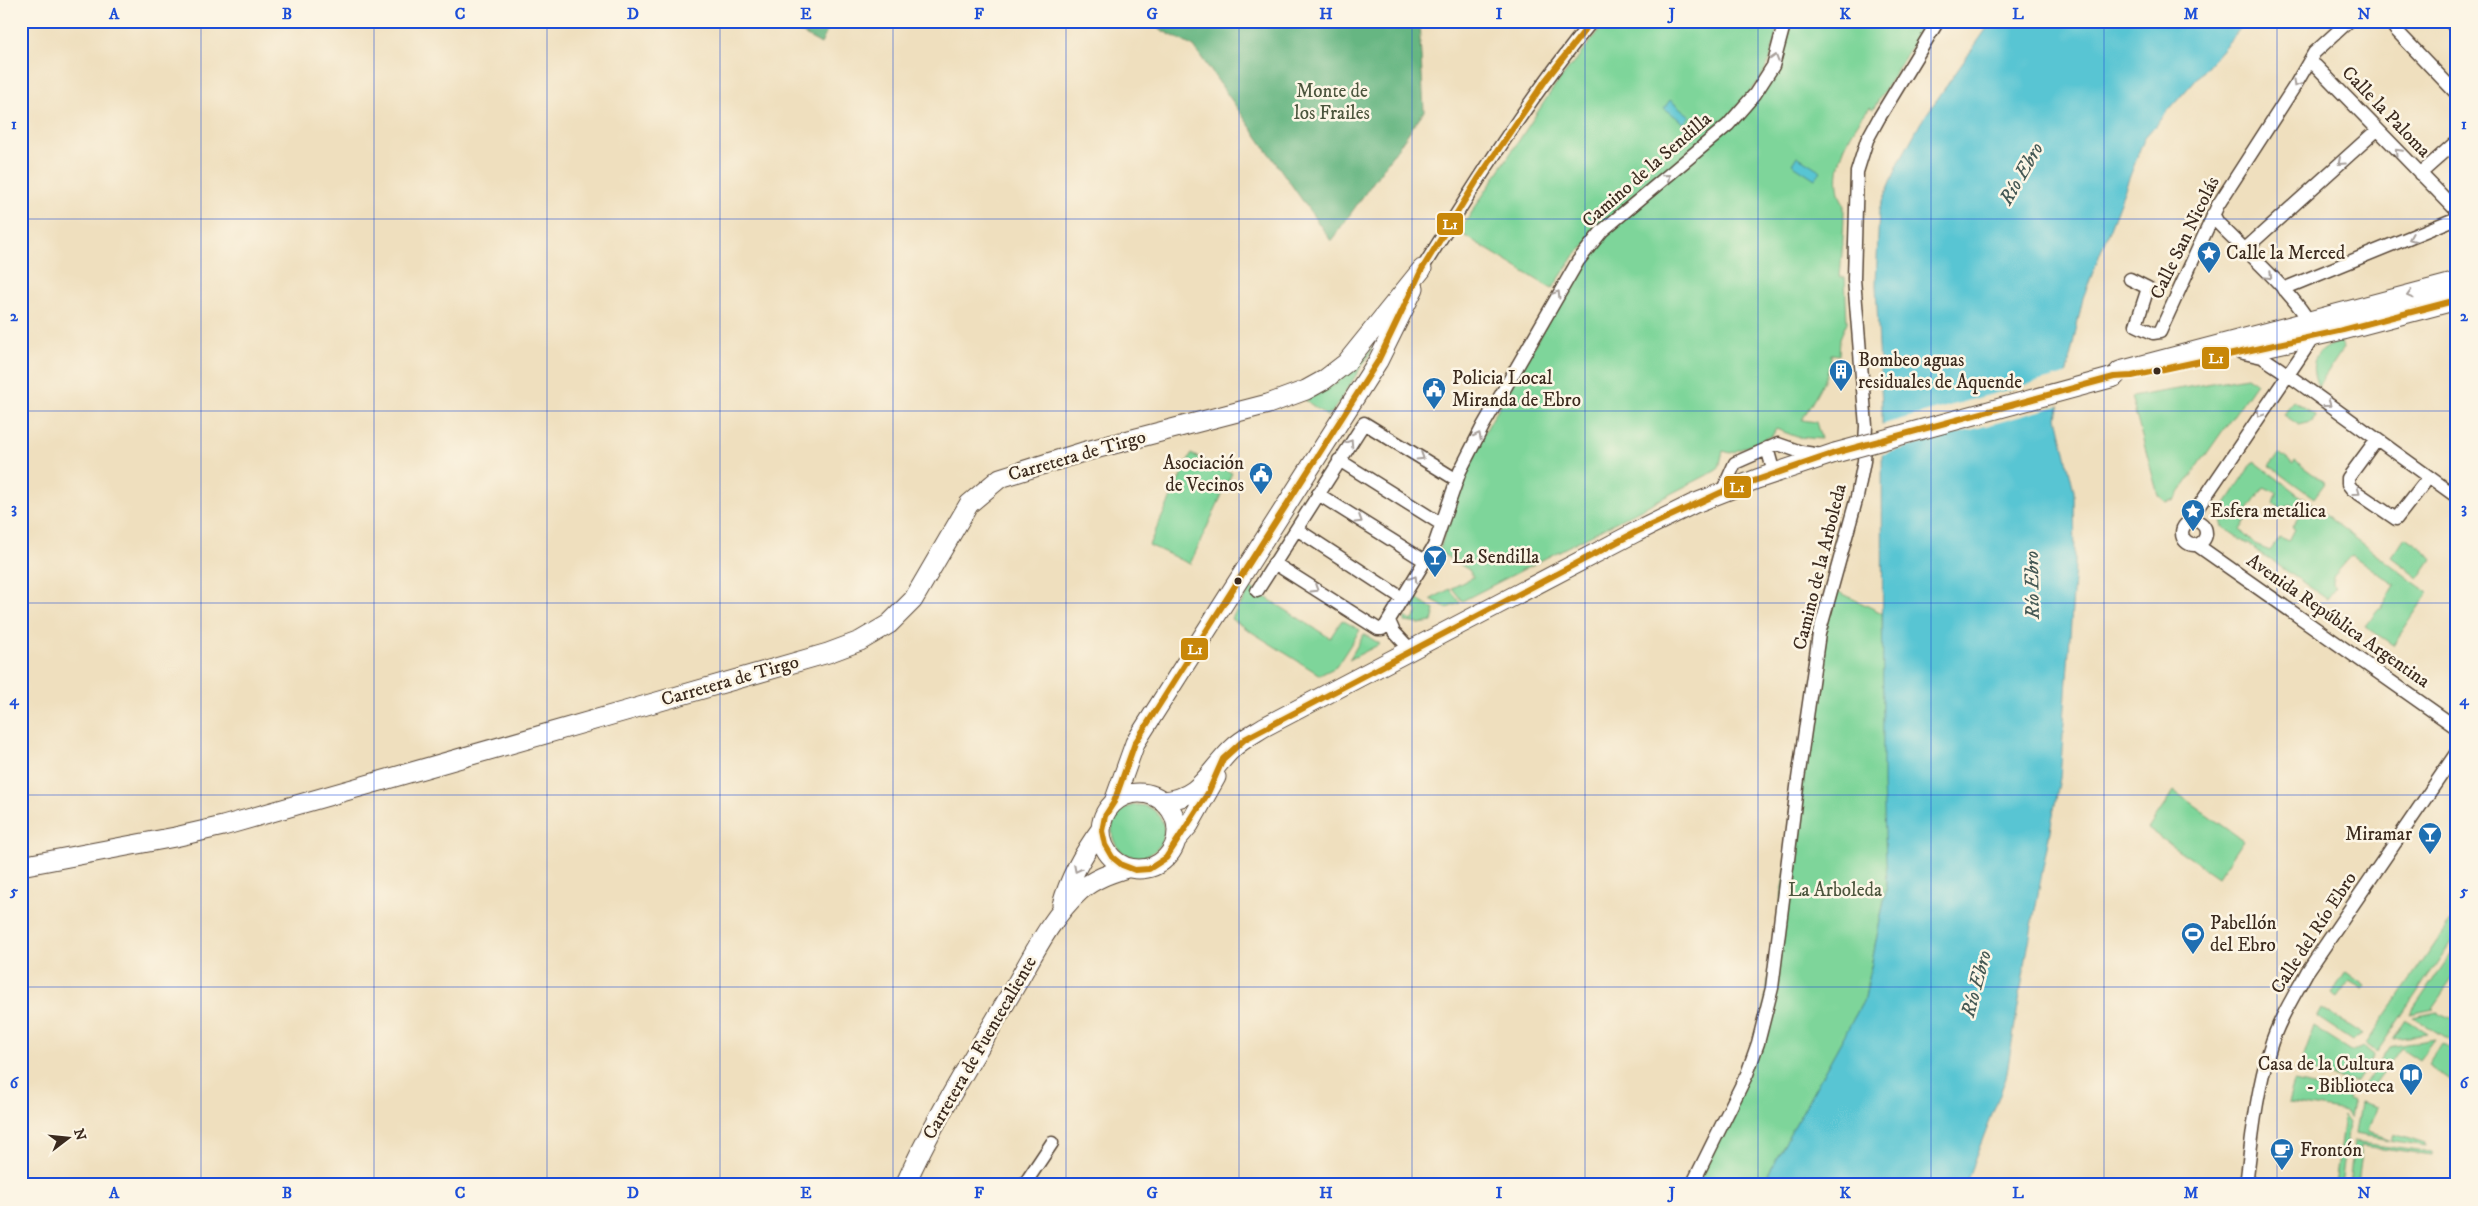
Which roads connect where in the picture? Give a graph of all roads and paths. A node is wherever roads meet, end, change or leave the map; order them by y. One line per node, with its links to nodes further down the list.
1 (1592, 21): 17 (street)
2 (1785, 21): 33 (street, Camino de la Sendilla, one-way to 2)
3 (1938, 21): 63 (street, Camino de la Arboleda)
4 (2349, 21): 8 (street, Calle San Nicolás)
5 (2449, 21): 7 (street)
6 (2394, 29): 9 (street)
7 (2457, 29)
8 (2308, 62): 10 (street, Calle la Paloma); 14 (street, Calle San Nicolás, one-way to 14)
9 (2457, 94)
10 (2377, 130): 12 (street, Calle la Paloma, one-way to 10); 16 (street, one-way to 16)
11 (2457, 141): 12 (street)
12 (2420, 174): 13 (street, Calle la Paloma)
13 (2457, 211)
14 (2213, 214): 16 (street); 18 (street, Calle San Nicolás)
15 (2457, 218): 20 (street, one-way to 20)
16 (2244, 250): 20 (street, one-way to 20)
17 (1422, 269): 37 (main road); 57 (main road, Carretera de Tirgo)
18 (2130, 279)
19 (2457, 282): 22 (main road, one-way to 22)
20 (2282, 289): 22 (street)
21 (2457, 300): 22 (main road)
22 (2313, 328): 23 (main road); 24 (street); 25 (main road)
23 (2239, 352): 24 (street); 25 (main road)
24 (2289, 375): 26 (street, one-way to 26); 38 (street, one-way to 38)
25 (2114, 377): 28 (main road, bridge)
26 (2376, 440): 32 (street); 32 (street, one-way to 32)
27 (1767, 448): 28 (street); 29 (street); 31 (street)
28 (1831, 454): 31 (main road)
29 (1747, 457): 31 (street); 34 (street)
30 (1339, 460): 33 (street, one-way to 33); 35 (street); 40 (street)
31 (1765, 476): 34 (main road)
32 (2429, 477): 36 (street)
33 (1457, 480): 40 (street, Camino de la Sendilla)
34 (1722, 492): 48 (main road)
35 (1318, 494): 41 (street); 43 (street, one-way to 43)
36 (2457, 497)
37 (1286, 505): 39 (main road); 41 (street)
38 (2188, 522): 42 (street); 42 (street)
39 (1274, 524): 41 (street); 50 (main road)
40 (1441, 524): 43 (street, Camino de la Sendilla)
41 (1298, 530): 44 (street); 46 (street)
42 (2197, 545): 49 (street, Avenida República Argentina)
43 (1425, 561): 46 (street, Camino de la Sendilla, one-way to 43)
44 (1274, 563): 45 (street); 47 (street, one-way to 47)
45 (1257, 591)
46 (1402, 598): 47 (street, Camino de la Sendilla)
47 (1389, 621): 48 (street)
48 (1405, 644): 52 (main road)
49 (2457, 728)
50 (1135, 743): 53 (main road); 54 (main road)
51 (2457, 752): 64 (street, Calle del Río Ebro)
52 (1222, 760): 53 (main road); 56 (main road)
53 (1154, 797): 54 (main road); 56 (main road)
54 (1114, 802): 55 (main road)
55 (1101, 829): 58 (main road); 59 (main road, one-way to 59)
56 (1177, 839): 58 (main road)
57 (21, 866)
58 (1127, 868): 59 (main road)
59 (1060, 913): 61 (main road, Carretera de Fuentecaliente)
60 (1052, 1144): 62 (street)
61 (905, 1185)
62 (1024, 1185)
63 (1692, 1185)
64 (2246, 1185)

